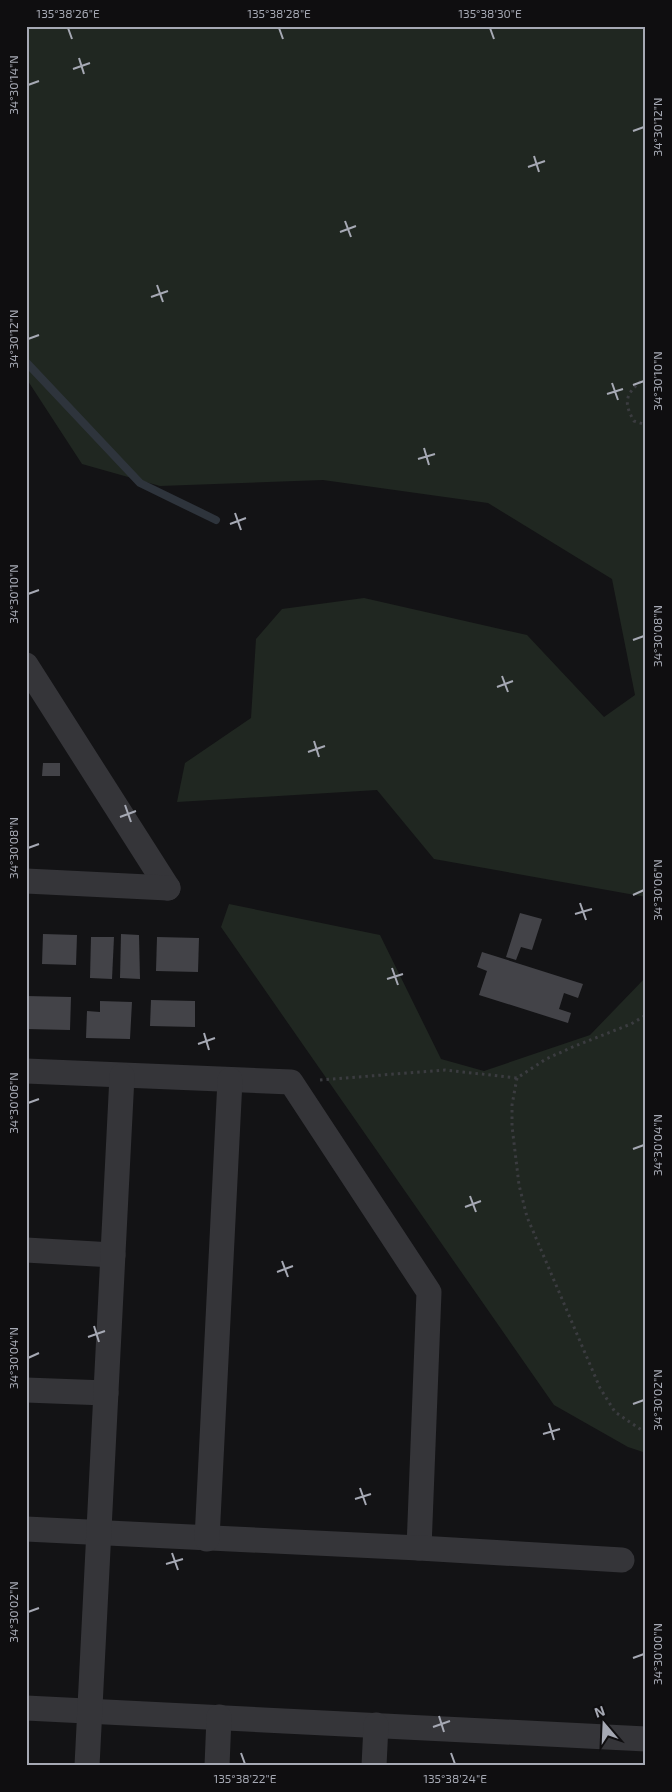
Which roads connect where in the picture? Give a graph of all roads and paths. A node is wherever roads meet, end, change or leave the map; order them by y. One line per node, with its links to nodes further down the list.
1 (646, 377): 2 (path)
2 (646, 425)
3 (26, 665): 4 (street)
4 (36, 694): 5 (street)
5 (26, 881)
6 (646, 1015): 9 (path)
7 (26, 1071): 8 (street)
8 (122, 1076): 10 (street); 13 (street)
9 (517, 1078): 11 (path); 16 (path)
10 (230, 1080): 11 (street); 19 (street)
11 (291, 1082): 20 (street)
12 (26, 1250): 13 (street)
13 (113, 1255): 15 (street)
14 (26, 1390): 15 (street)
15 (106, 1393): 18 (street)
16 (646, 1433)
17 (26, 1529): 18 (street)
18 (99, 1532): 19 (street); 23 (street)
19 (207, 1538): 20 (street)
20 (419, 1548): 21 (street)
21 (622, 1560)
22 (26, 1708): 23 (street)
23 (90, 1711): 24 (street); 27 (street)
24 (219, 1717): 25 (street); 28 (street)
25 (376, 1725): 26 (street); 29 (street)
26 (646, 1739)
27 (87, 1766)
28 (217, 1766)
29 (374, 1766)

